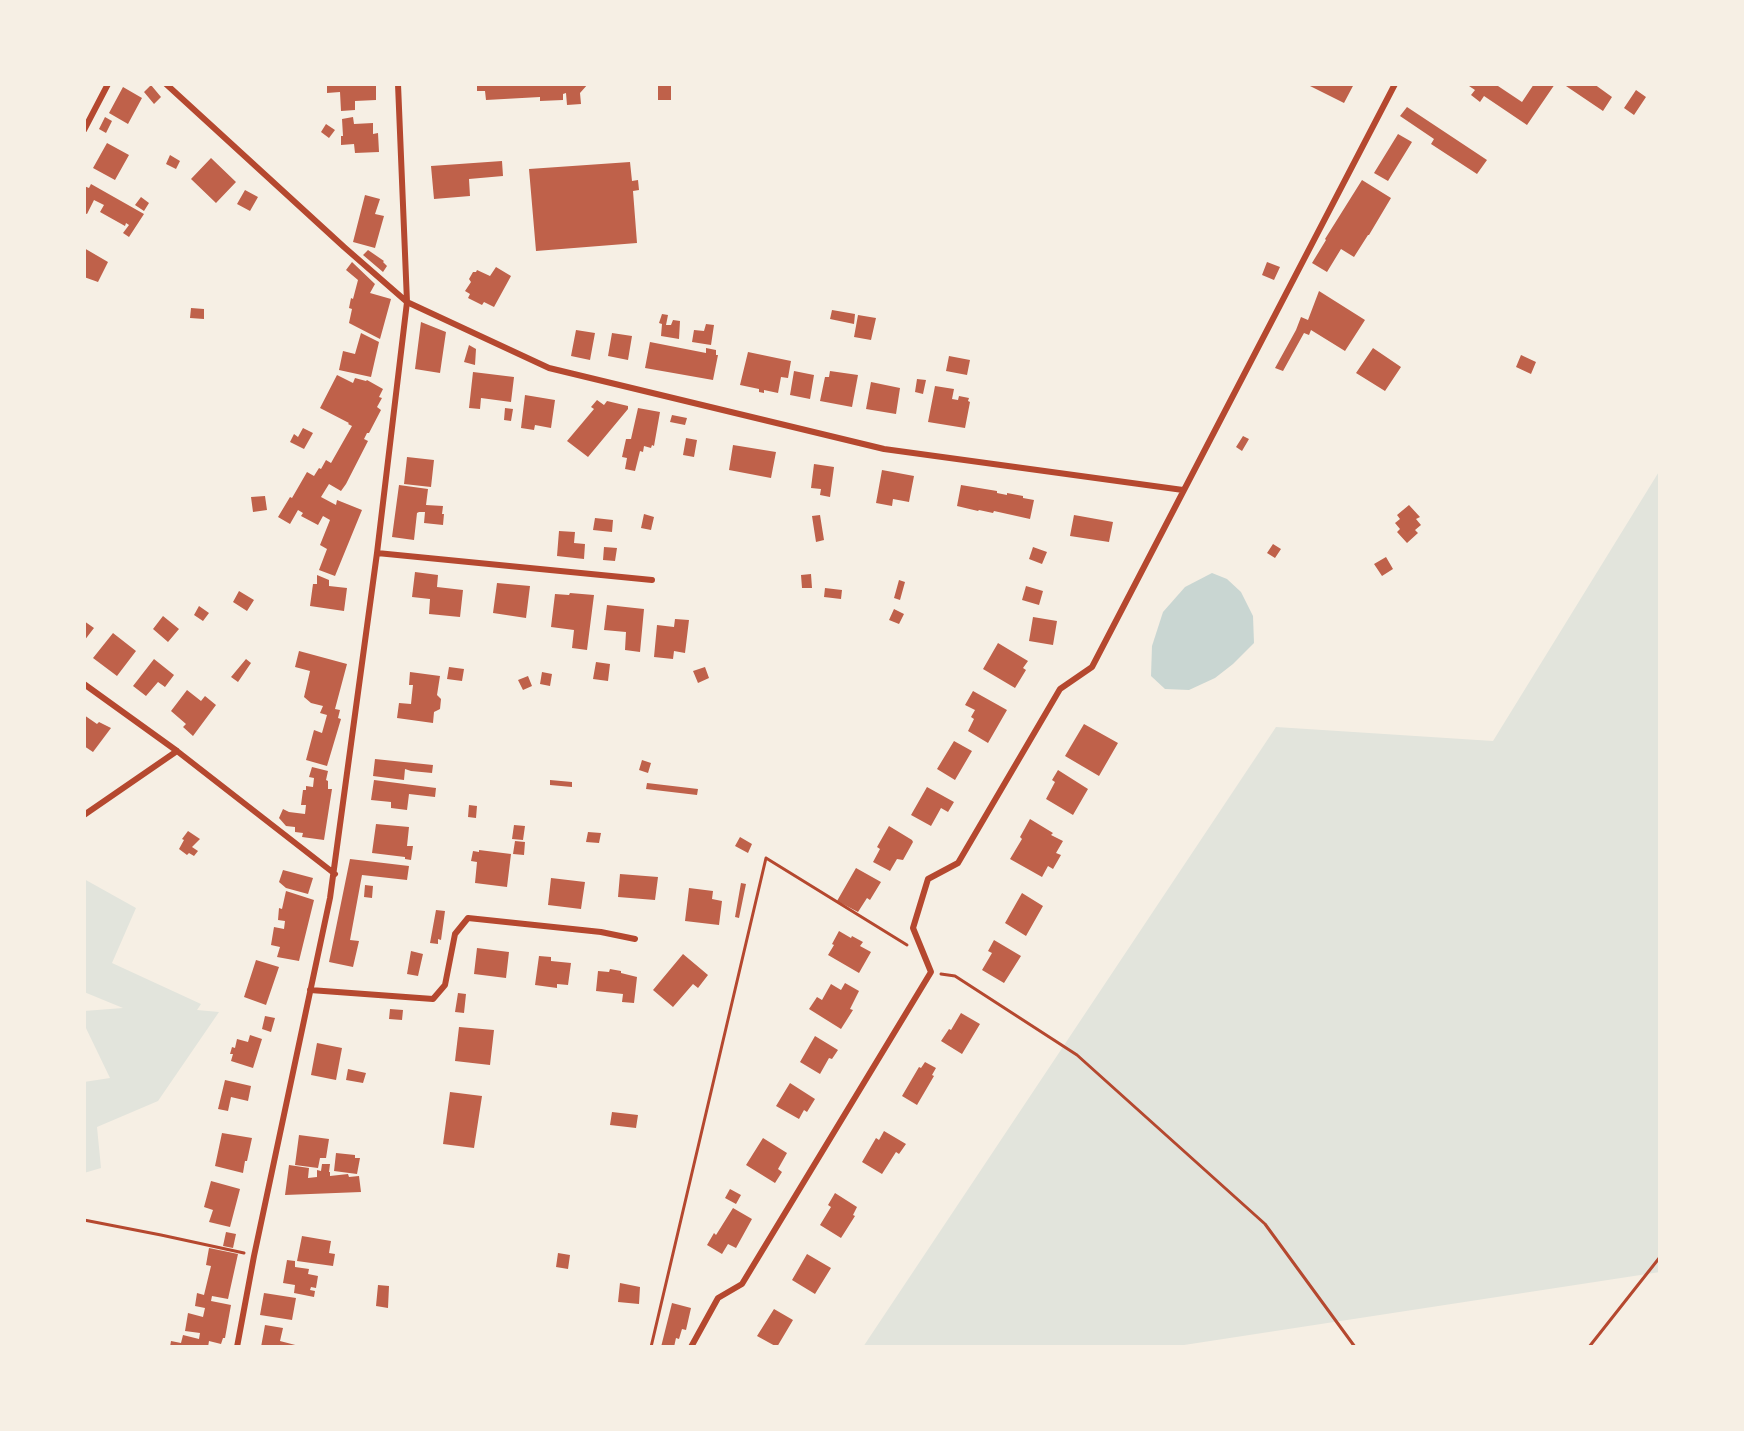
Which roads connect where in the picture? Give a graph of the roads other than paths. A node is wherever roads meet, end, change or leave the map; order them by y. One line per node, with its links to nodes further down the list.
1 (108, 84): 5 (street)
2 (166, 84): 6 (street)
3 (398, 84): 6 (street)
4 (1395, 84): 7 (street)
5 (84, 130)
6 (407, 302): 7 (street); 8 (street)
7 (1183, 490): 17 (street)
8 (377, 553): 9 (street); 13 (street)
9 (652, 580)
10 (84, 684): 11 (street)
11 (177, 751): 12 (street); 13 (street)
12 (84, 815)
13 (334, 874): 15 (street)
14 (635, 939): 15 (street)
15 (310, 990): 16 (street)
16 (237, 1347)
17 (691, 1347)

